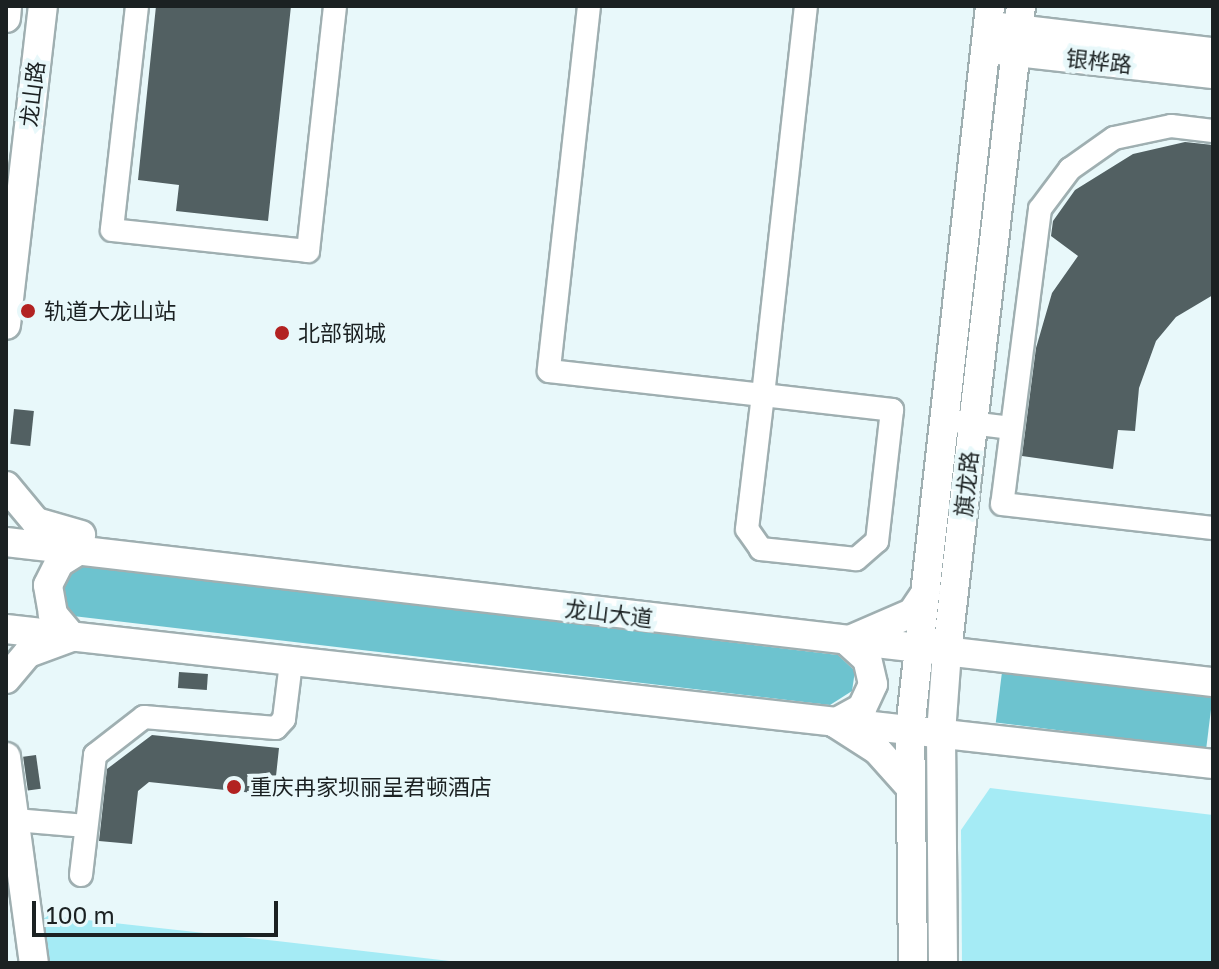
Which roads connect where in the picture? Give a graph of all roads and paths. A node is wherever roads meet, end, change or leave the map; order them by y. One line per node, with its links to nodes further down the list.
1 (7, 6): 7 (main road)
2 (43, 6): 13 (main road, 龙山路)
3 (137, 6): 4 (street)
4 (335, 6)
5 (589, 6): 14 (street)
6 (806, 6): 14 (street)
7 (6, 18)
8 (988, 27): 9 (main road, 银桦路); 15 (main road)
9 (1018, 29): 10 (main road, 银桦路); 11 (main road, 银桦路); 15 (main road, 旗龙路)
10 (1213, 52)
11 (1213, 74)
12 (1213, 131): 16 (street)
13 (6, 325)
14 (763, 395): 14 (street)
15 (959, 422): 16 (street); 22 (main road); 26 (main road, 旗龙路)
16 (1011, 428): 18 (street)
17 (6, 486): 21 (main road)
18 (1213, 528)
19 (6, 542): 20 (main road, 龙山大道)
20 (80, 550): 21 (main road, 龙山大道); 24 (main road)
21 (133, 556): 25 (main road, 龙山大道)
22 (926, 592): 25 (main road); 26 (main road)
23 (6, 629): 24 (main road)
24 (72, 637): 27 (main road); 29 (main road)
25 (847, 641): 26 (main road, 龙山大道); 30 (main road)
26 (934, 651): 28 (main road, 龙山大道); 31 (main road); 32 (main road, 旗龙路)
27 (291, 663): 30 (main road); 37 (street)
28 (1212, 676)
29 (6, 679)
30 (835, 723): 31 (main road); 35 (main road)
31 (910, 730): 32 (main road); 35 (main road)
32 (941, 733): 34 (main road); 41 (main road, 旗龙路)
33 (6, 757): 36 (main road)
34 (1213, 764)
35 (911, 788): 40 (main road)
36 (15, 820): 37 (street); 39 (main road)
37 (86, 826): 38 (street)
38 (81, 875)
39 (34, 963)
40 (913, 963)
41 (943, 963)

